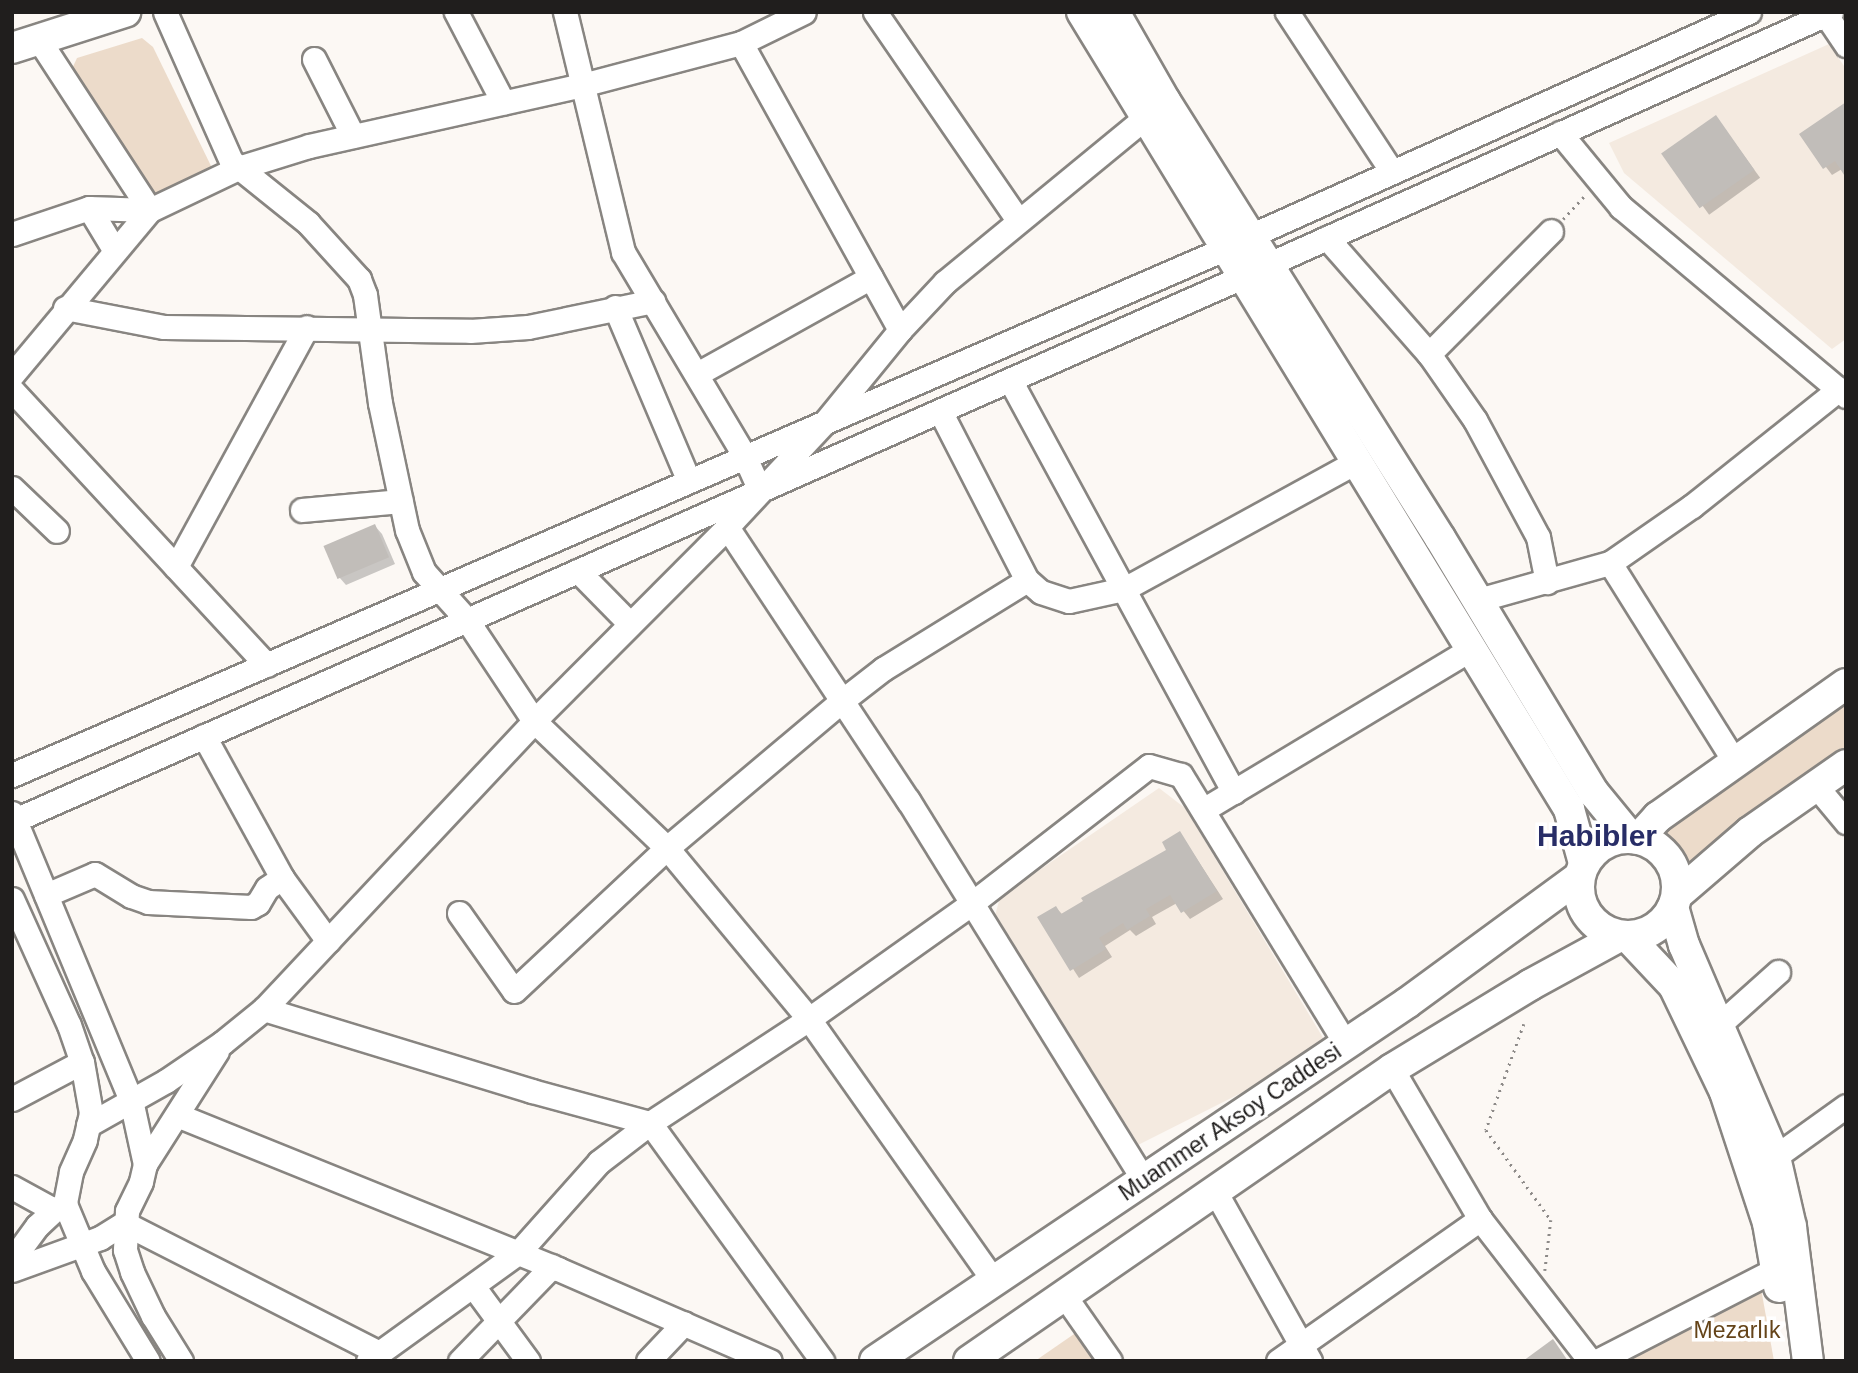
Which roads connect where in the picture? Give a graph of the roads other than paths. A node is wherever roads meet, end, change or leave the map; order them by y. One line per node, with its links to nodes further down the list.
1 (125, 12): 13 (main road)
2 (165, 12): 21 (street)
3 (456, 12): 17 (street)
4 (565, 12): 16 (street)
5 (804, 12): 12 (street)
6 (874, 12): 25 (street)
7 (1082, 12): 18 (main road)
8 (1114, 12): 29 (main road)
9 (1287, 12): 22 (street)
10 (1749, 12): 22 (street)
11 (1827, 13): 14 (street); 19 (street)
12 (741, 43): 16 (street); 32 (street)
13 (26, 44): 24 (street)
14 (1846, 45)
15 (314, 60): 20 (street)
16 (582, 85): 17 (street); 34 (street)
17 (503, 102): 20 (street)
18 (1146, 117): 25 (street); 29 (main road)
19 (1560, 134): 28 (street); 45 (street)
20 (353, 136): 21 (street)
21 (238, 168): 24 (street); 38 (street)
22 (1392, 172): 29 (street)
23 (89, 208): 24 (street); 27 (street); 30 (street)
24 (150, 210): 30 (street)
25 (1018, 220): 39 (street)
26 (1551, 231): 40 (street)
27 (12, 234)
28 (1327, 238): 31 (street); 40 (street)
29 (1237, 243): 31 (main road); 33 (main road); 47 (street)
30 (115, 251): 36 (street)
31 (1269, 264): 64 (main road)
32 (871, 277): 39 (street); 41 (street)
33 (1242, 277): 43 (street); 49 (main road)
34 (653, 301): 35 (street); 41 (street)
35 (615, 307): 38 (street); 50 (street)
36 (65, 308): 37 (street); 42 (street)
37 (307, 327): 38 (street); 58 (street)
38 (370, 327): 53 (street)
39 (900, 330): 47 (street)
40 (1429, 354): 61 (street)
41 (697, 374): 48 (street)
42 (12, 375)
43 (1010, 380): 46 (street); 62 (street)
44 (12, 390): 58 (street)
45 (1842, 392): 57 (street)
46 (940, 411): 52 (street); 60 (street)
47 (825, 422): 48 (street); 52 (street)
48 (745, 457): 50 (street); 52 (street)
49 (1356, 462): 62 (street); 67 (main road)
50 (690, 481): 63 (street)
51 (12, 488): 56 (street)
52 (760, 491): 55 (street); 59 (street)
53 (401, 501): 54 (street); 63 (street)
54 (302, 510)
55 (727, 527): 66 (street); 70 (street)
56 (57, 531)
57 (1610, 563): 61 (street); 73 (street)
58 (176, 568): 68 (street)
59 (578, 571): 65 (street); 66 (street)
60 (1027, 580): 62 (street); 70 (street)
61 (1547, 582): 64 (street)
62 (1124, 589): 77 (street)
63 (440, 590): 65 (street); 68 (street)
64 (1478, 600): 81 (main road)
65 (467, 620): 71 (street); 72 (street)
66 (630, 624): 71 (street)
67 (1471, 649): 77 (street); 83 (main road)
68 (267, 665): 75 (street)
69 (1846, 684): 73 (main road)
70 (844, 700): 82 (street); 88 (street)
71 (534, 720): 82 (street); 91 (street)
72 (204, 736): 79 (street); 84 (street)
73 (1735, 762): 81 (main road)
74 (1846, 765): 76 (main road)
75 (12, 775)
76 (1816, 786): 80 (street); 87 (main road)
77 (1234, 792): 78 (street)
78 (1203, 810): 88 (street); 97 (street)
79 (14, 816): 85 (street)
80 (1846, 822)
81 (1634, 838): 83 (main road); 87 (main road)
82 (667, 848): 89 (street); 94 (street)
83 (1581, 870): 90 (main road); 97 (main road, Muammer Aksoy Caddesi)
84 (282, 878): 85 (street); 91 (street)
85 (46, 895): 101 (street)
86 (12, 899): 98 (street)
87 (1675, 901): 90 (main road); 95 (main road)
88 (971, 904): 94 (street); 108 (street)
89 (459, 913)
90 (1624, 936): 99 (main road, Muammer Aksoy Caddesi); 118 (main road)
91 (328, 941): 93 (street)
92 (1779, 972): 95 (street)
93 (264, 1009): 96 (street); 104 (street)
94 (809, 1019): 104 (street); 120 (street)
95 (1720, 1024): 106 (main road)
96 (222, 1043): 101 (street); 103 (street)
97 (1346, 1044): 108 (main road, Muammer Aksoy Caddesi)
98 (82, 1062): 100 (street); 105 (street)
99 (1392, 1069): 110 (main road, Muammer Aksoy Caddesi); 112 (street)
100 (14, 1093)
101 (131, 1100): 105 (street); 107 (street)
102 (1846, 1106): 106 (street)
103 (177, 1115): 107 (street); 115 (street)
104 (650, 1123): 115 (street); 133 (street)
105 (88, 1125): 111 (street)
106 (1774, 1157): 141 (main road)
107 (145, 1164): 113 (street)
108 (1144, 1180): 120 (main road, Muammer Aksoy Caddesi)
109 (12, 1187): 111 (street)
110 (1215, 1191): 122 (main road, Muammer Aksoy Caddesi); 125 (street)
111 (60, 1207): 114 (street); 116 (street)
112 (1480, 1219): 125 (street); 138 (street)
113 (124, 1223): 114 (street); 126 (street); 128 (street)
114 (82, 1244): 119 (street); 127 (street)
115 (518, 1253): 117 (street); 121 (street)
116 (12, 1261)
117 (552, 1266): 123 (street); 124 (street)
118 (1776, 1269): 139 (street); 140 (main road)
119 (12, 1270)
120 (994, 1281): 134 (main road, Muammer Aksoy Caddesi)
121 (473, 1286): 123 (street); 126 (street)
122 (1064, 1295): 135 (main road, Muammer Aksoy Caddesi); 136 (street)
123 (499, 1321): 129 (street); 130 (street)
124 (684, 1323): 131 (street); 132 (street)
125 (1306, 1352): 137 (street)
126 (373, 1357)
127 (148, 1361)
128 (181, 1361)
129 (460, 1361)
130 (528, 1361)
131 (649, 1361)
132 (770, 1361)
133 (821, 1361)
134 (875, 1361)
135 (968, 1361)
136 (1110, 1361)
137 (1278, 1361)
138 (1590, 1361)
139 (1597, 1361)
140 (1788, 1361)
141 (1808, 1361)

